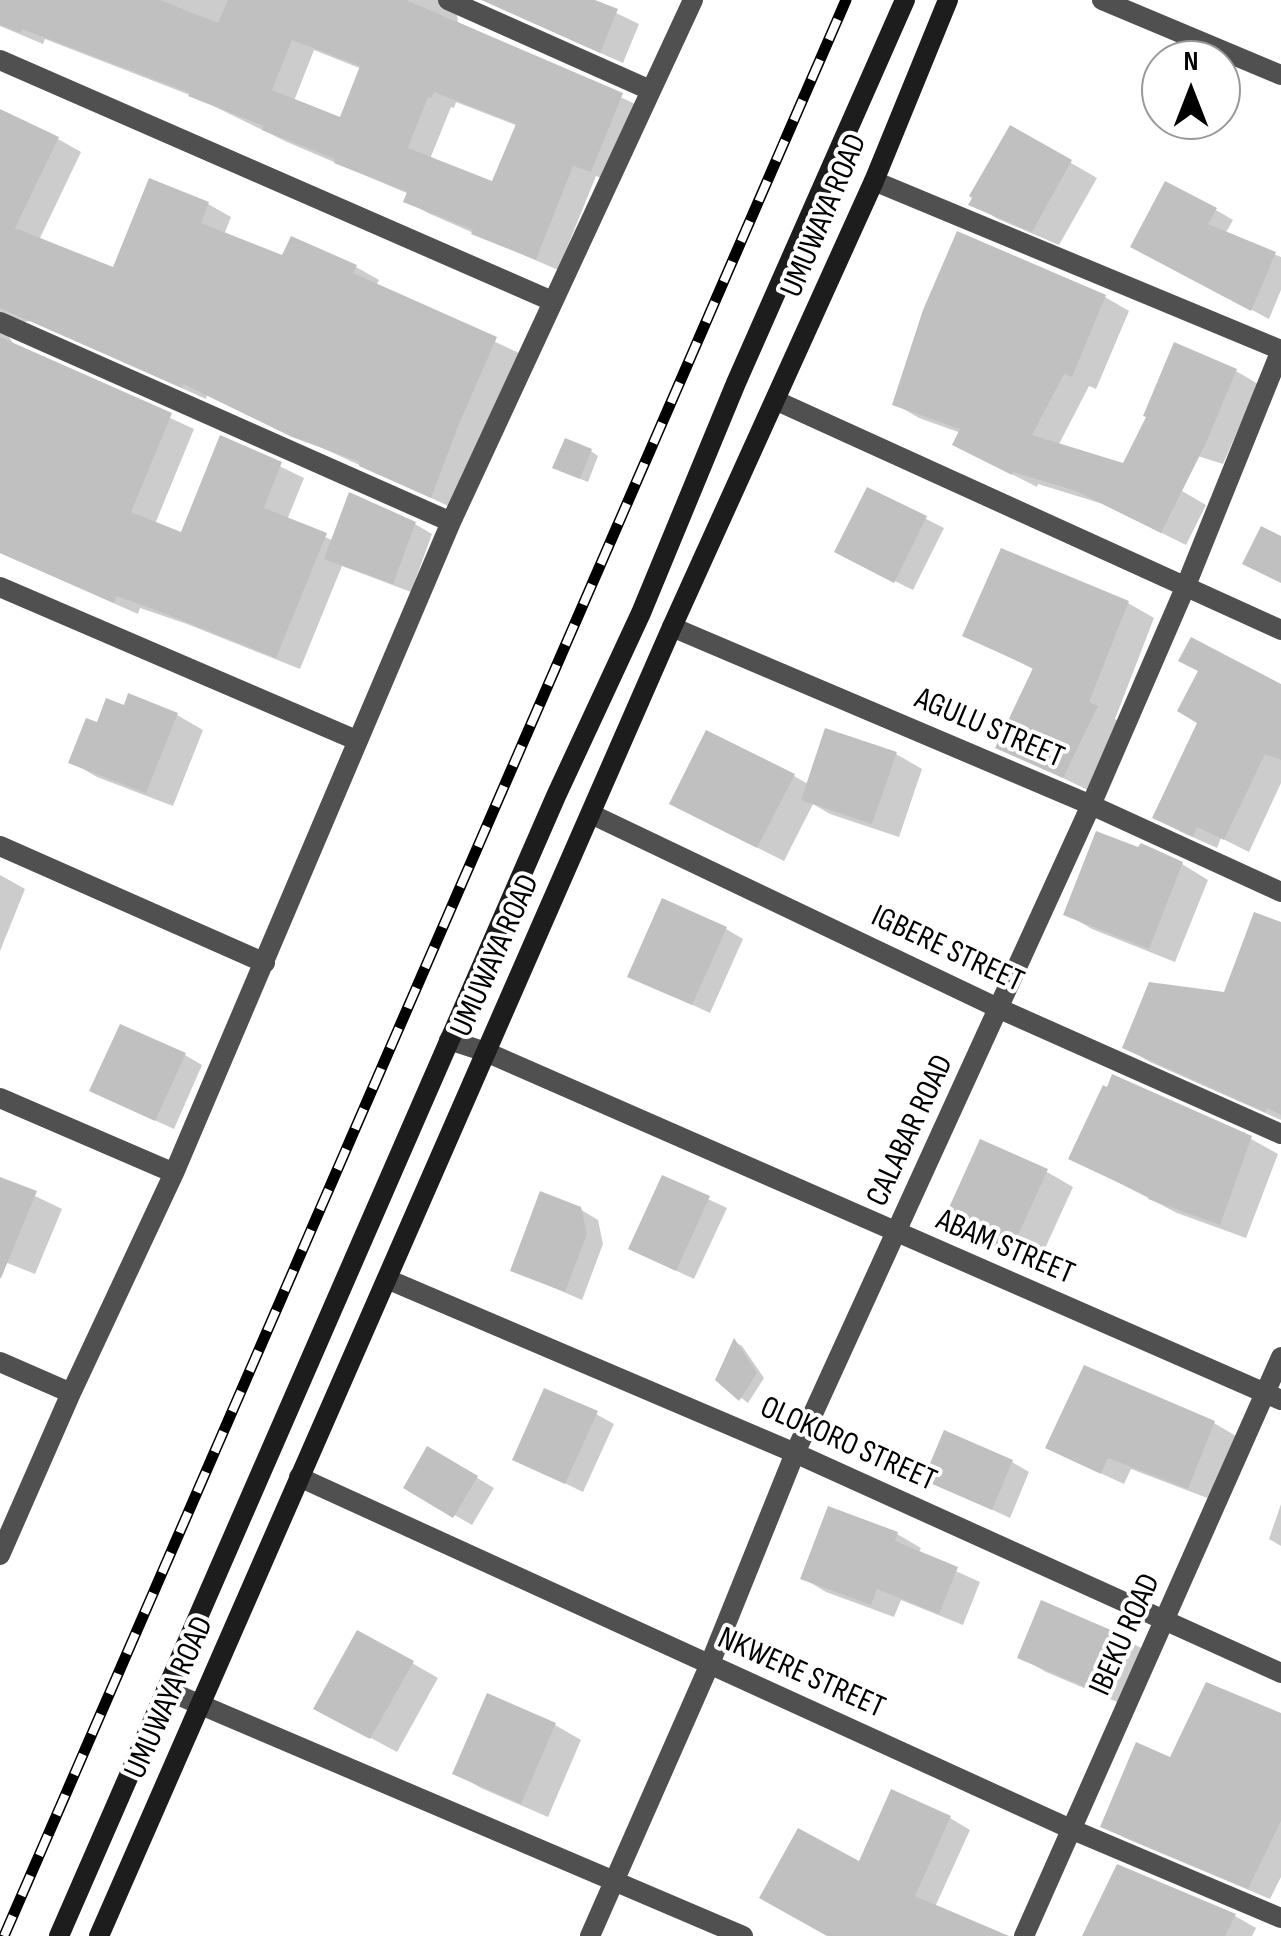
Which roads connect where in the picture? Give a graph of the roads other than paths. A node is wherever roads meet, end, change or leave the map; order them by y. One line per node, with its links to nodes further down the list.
1 (448, 0): 8 (street)
2 (694, 0): 8 (street)
3 (905, 0): 26 (street, UMUWAYA ROAD)
4 (948, 0): 9 (street, UMUWAYA ROAD)
5 (1102, 0): 7 (street)
6 (0, 60): 10 (street)
7 (1281, 75)
8 (650, 90): 10 (street)
9 (874, 181): 12 (street); 13 (street, UMUWAYA ROAD)
10 (552, 301): 14 (street)
11 (0, 322): 14 (street)
12 (1281, 350): 16 (street, CALABAR ROAD)
13 (777, 400): 16 (street); 17 (street, UMUWAYA ROAD)
14 (451, 522): 19 (street)
15 (0, 587): 19 (street)
16 (1185, 588): 18 (street); 20 (street, CALABAR ROAD)
17 (672, 627): 20 (street, AGULU STREET); 21 (street, UMUWAYA ROAD)
18 (1281, 630)
19 (356, 740): 24 (street)
20 (1091, 806): 23 (street, AGULU STREET); 25 (street, CALABAR ROAD)
21 (591, 814): 25 (street, IGBERE STREET); 27 (street, UMUWAYA ROAD)
22 (0, 846): 24 (street)
23 (1281, 892)
24 (265, 963): 30 (street)
25 (1000, 1010): 29 (street, IGBERE STREET); 31 (street, CALABAR ROAD)
26 (450, 1040): 27 (street, ABAM STREET); 43 (street, UMUWAYA ROAD)
27 (486, 1052): 31 (street, ABAM STREET); 32 (street, UMUWAYA ROAD)
28 (0, 1098): 30 (street)
29 (1281, 1134)
30 (174, 1173): 35 (street)
31 (897, 1234): 36 (street, ABAM STREET); 37 (street, CALABAR ROAD)
32 (387, 1278): 37 (street, OLOKORO STREET); 38 (street, UMUWAYA ROAD)
33 (1281, 1356): 36 (street, IBEKU ROAD)
34 (0, 1362): 35 (street)
35 (71, 1393): 39 (street)
36 (1273, 1397): 40 (street, IBEKU ROAD)
37 (795, 1453): 40 (street, OLOKORO STREET); 41 (street, CALABAR ROAD)
38 (300, 1477): 41 (street, NKWERE STREET); 44 (street, UMUWAYA ROAD)
39 (0, 1555)
40 (1165, 1622): 42 (street, OLOKORO STREET); 45 (street, IBEKU ROAD)
41 (709, 1666): 45 (street, NKWERE STREET); 46 (street, CALABAR ROAD)
42 (1281, 1673)
43 (166, 1690): 44 (street); 48 (street, UMUWAYA ROAD)
44 (200, 1706): 46 (street); 49 (street, UMUWAYA ROAD)
45 (1073, 1830): 47 (street, NKWERE STREET); 52 (street, IBEKU ROAD)
46 (614, 1881): 50 (street, CALABAR ROAD); 51 (street)
47 (1281, 1918)
48 (59, 1936)
49 (99, 1936)
50 (590, 1936)
51 (743, 1936)
52 (1024, 1936)

